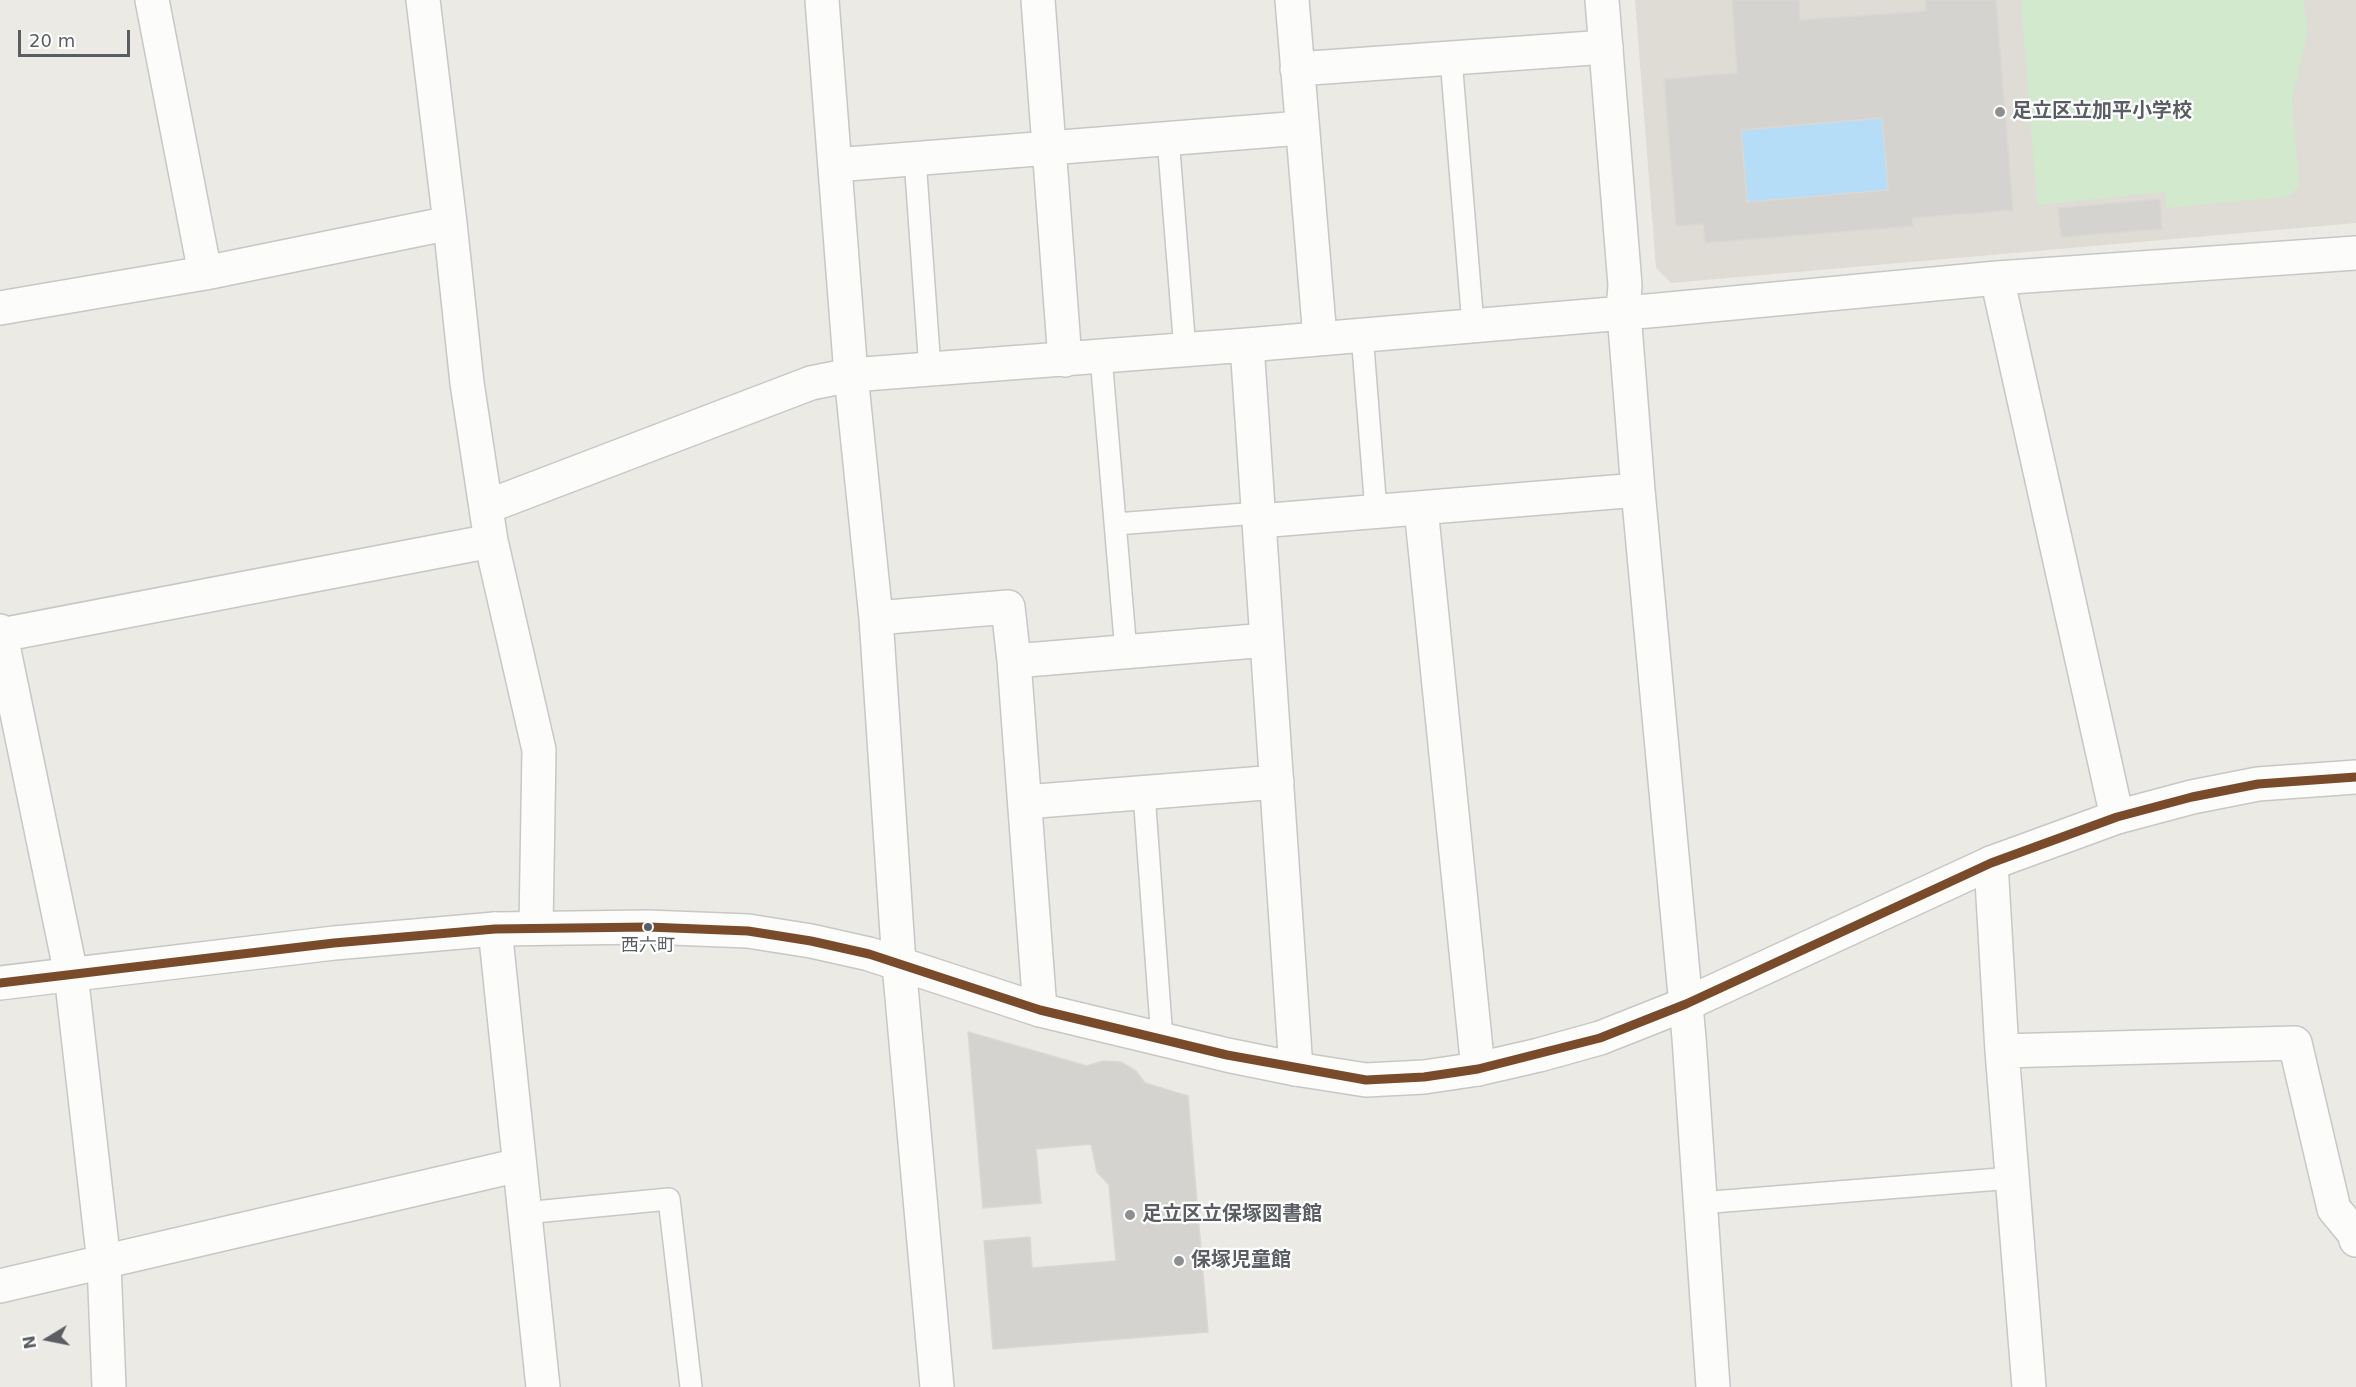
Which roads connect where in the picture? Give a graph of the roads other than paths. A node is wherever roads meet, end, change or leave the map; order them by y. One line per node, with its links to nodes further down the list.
1 (152, 0): 17 (street)
2 (423, 0): 15 (street)
3 (822, 0): 14 (street)
4 (1038, 0): 12 (street)
5 (1292, 0): 9 (street)
6 (1602, 0): 7 (street)
7 (1606, 47): 8 (street); 19 (street)
8 (1451, 59): 9 (street); 21 (lane)
9 (1297, 69): 10 (street)
10 (1301, 128): 11 (street); 23 (street)
11 (1168, 138): 12 (street); 25 (lane)
12 (1049, 148): 13 (street); 27 (street)
13 (915, 159): 14 (street); 28 (lane)
14 (835, 165): 29 (street)
15 (450, 223): 17 (street); 31 (street)
16 (2356, 253): 18 (street)
17 (205, 273): 20 (street)
18 (1997, 278): 19 (street); 47 (street)
19 (1624, 306): 21 (street); 30 (street)
20 (0, 308)
21 (1473, 326): 22 (street)
22 (1362, 334): 23 (street); 33 (lane)
23 (1320, 338): 24 (street)
24 (1247, 345): 25 (street); 34 (street)
25 (1185, 350): 26 (street)
26 (1101, 357): 27 (street); 35 (lane)
27 (1065, 360): 28 (street)
28 (930, 369): 29 (street)
29 (852, 375): 31 (street); 37 (street)
30 (1638, 490): 32 (street); 54 (street)
31 (486, 507): 36 (street)
32 (1421, 508): 33 (street); 59 (street)
33 (1376, 511): 34 (street)
34 (1259, 517): 35 (lane); 40 (street)
35 (1116, 524): 41 (lane)
36 (491, 541): 39 (street); 49 (street)
37 (876, 618): 42 (street); 51 (street)
38 (0, 631): 39 (street)
39 (1, 635): 52 (street)
40 (1267, 640): 41 (street); 44 (street)
41 (1126, 652): 42 (street)
42 (1014, 661): 46 (street)
43 (2356, 777): 47 (street)
44 (1277, 782): 45 (street); 58 (street)
45 (1144, 794): 46 (street); 56 (lane)
46 (1025, 802): 55 (street)
47 (2117, 817): 48 (street)
48 (1990, 863): 54 (street); 57 (street)
49 (536, 927): 50 (street); 51 (street)
50 (495, 929): 52 (street); 60 (street)
51 (899, 964): 55 (street); 70 (street)
52 (71, 974): 53 (street); 65 (street)
53 (0, 983)
54 (1686, 1004): 59 (street); 62 (street)
55 (1040, 1010): 56 (street)
56 (1162, 1039): 58 (street)
57 (2002, 1051): 61 (street); 64 (street)
58 (1296, 1069): 59 (street)
59 (1478, 1069)
60 (519, 1165): 63 (street); 65 (street)
61 (2012, 1178): 62 (lane); 72 (street)
62 (1700, 1203): 71 (street)
63 (524, 1213): 68 (street); 69 (lane)
64 (2356, 1240)
65 (104, 1263): 66 (street); 67 (street)
66 (0, 1286)
67 (110, 1387)
68 (543, 1387)
69 (692, 1387)
70 (937, 1387)
71 (1713, 1387)
72 (2029, 1387)

